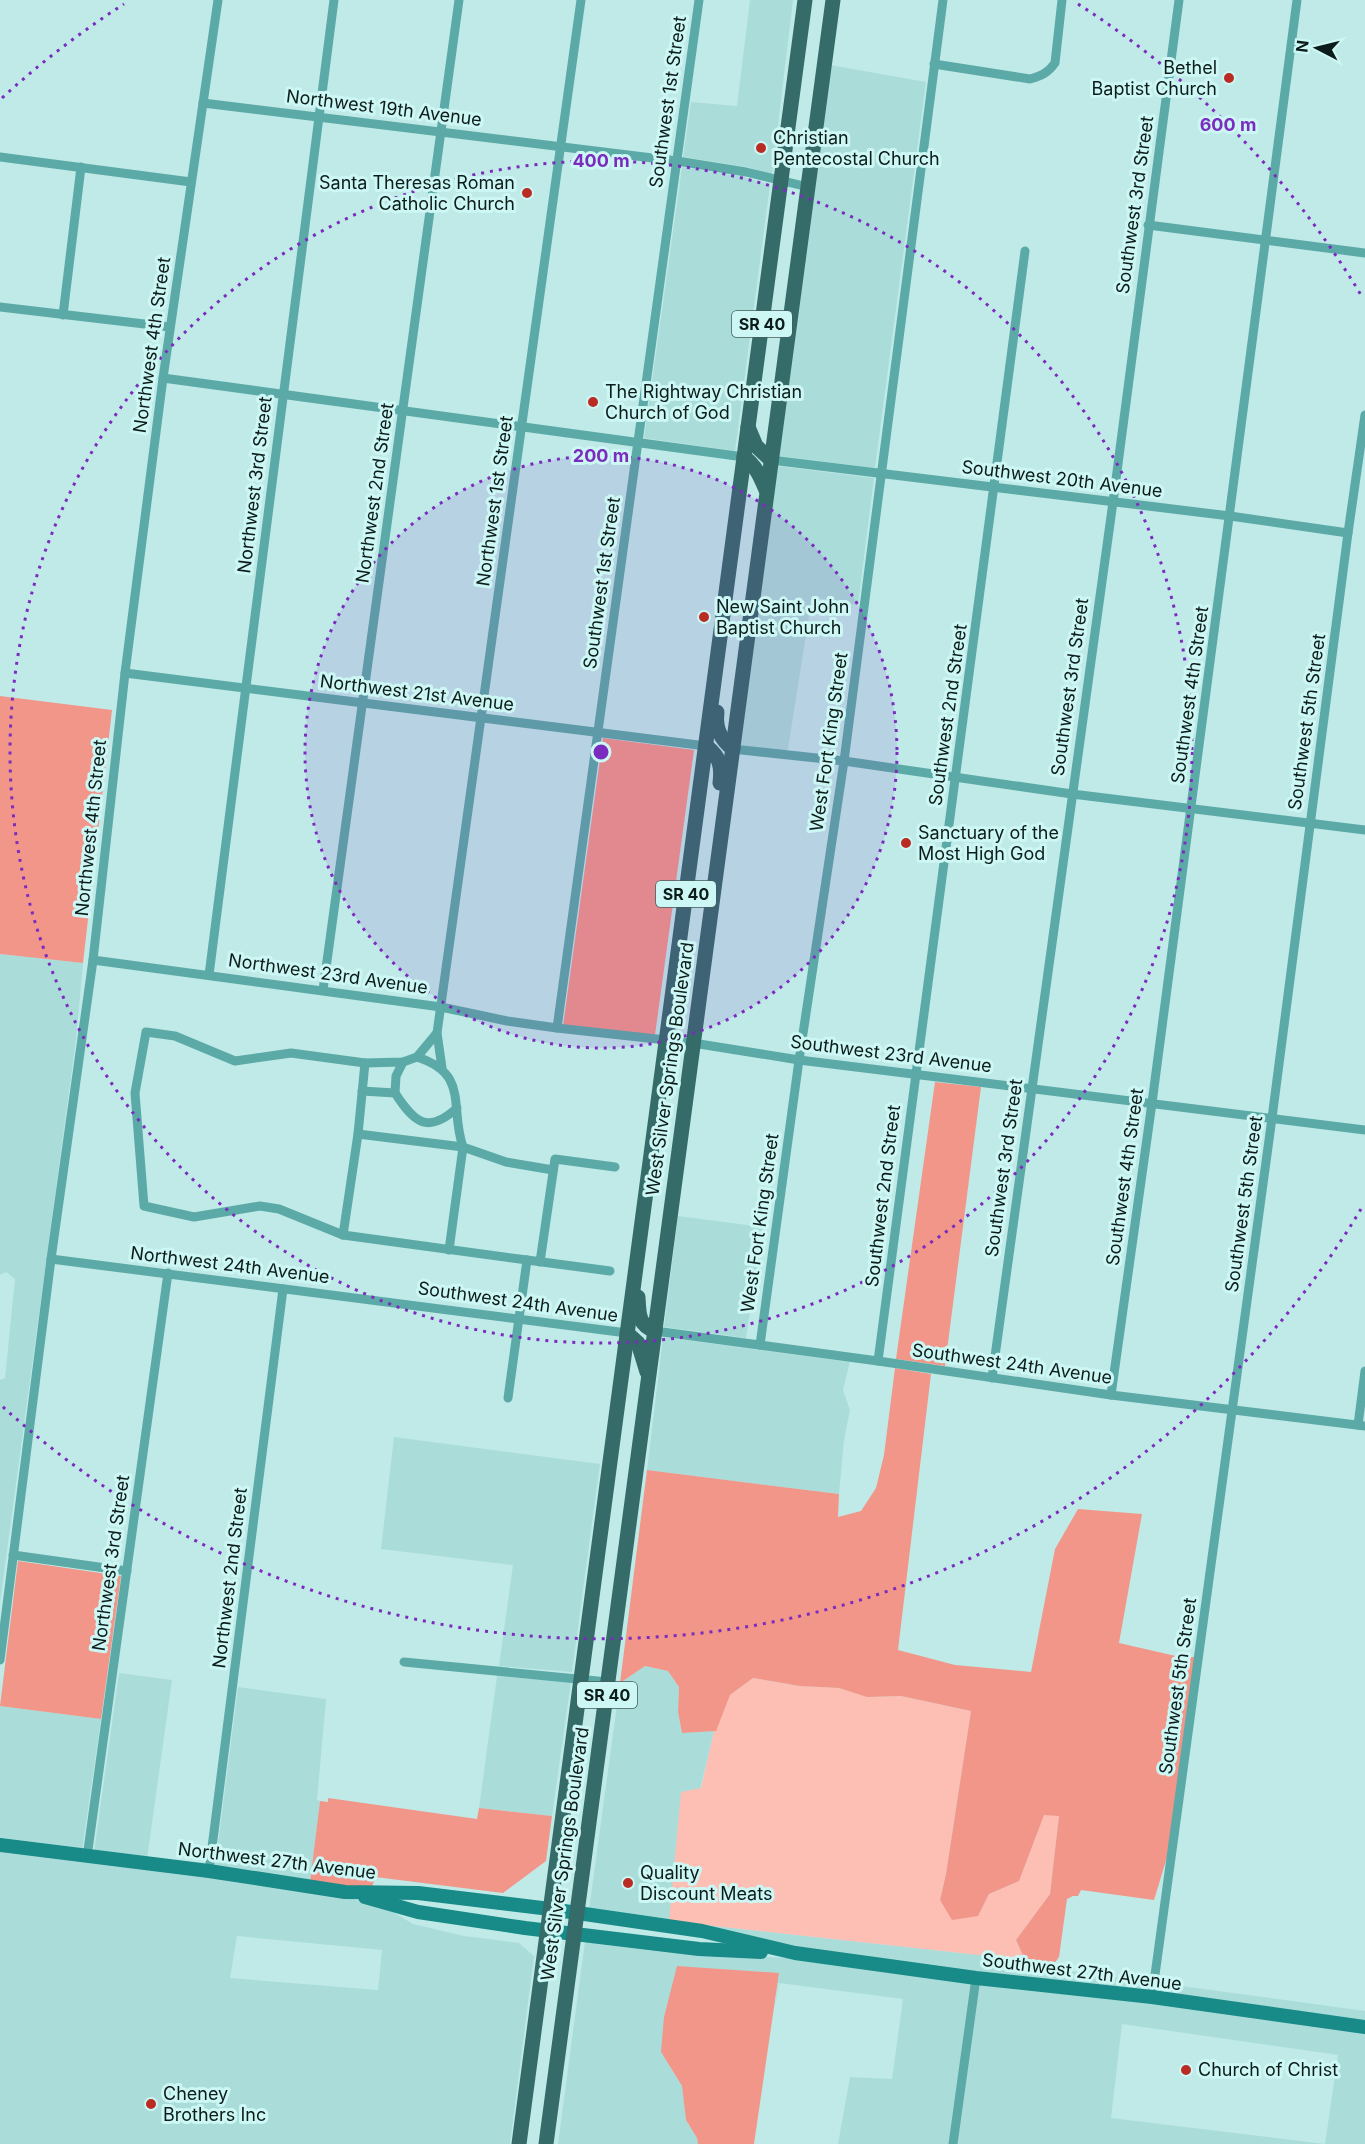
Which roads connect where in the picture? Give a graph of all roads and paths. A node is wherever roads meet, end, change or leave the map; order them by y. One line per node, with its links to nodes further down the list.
1 (218, 0): 13 (street, Northwest 4th Street)
2 (334, 0): 14 (street, Northwest 3rd Street)
3 (459, 0): 15 (street, Northwest 2nd Street)
4 (581, 0): 16 (street, Northwest 1st Street)
5 (699, 0): 18 (street, Southwest 1st Street)
6 (805, 0): 21 (main road, West Silver Springs Boulevard / SR 40)
7 (832, 0): 22 (main road, West Silver Springs Boulevard / SR 40)
8 (943, 0): 12 (street, West Fort King Street)
9 (1062, 0): 12 (street)
10 (1179, 0): 23 (street, Southwest 3rd Street)
11 (1297, 0): 24 (street, Southwest 4th Street)
12 (934, 64): 39 (street, West Fort King Street)
13 (203, 103): 14 (street, Northwest 19th Avenue); 20 (street, Northwest 4th Street)
14 (319, 116): 15 (street, Northwest 19th Avenue); 31 (street, Northwest 3rd Street)
15 (441, 132): 16 (street, Northwest 19th Avenue); 32 (street, Northwest 2nd Street)
16 (561, 147): 18 (street, Northwest 19th Avenue); 34 (street, Northwest 1st Street)
17 (0, 157): 19 (street)
18 (677, 161): 21 (street, Northwest 19th Avenue); 36 (street, Southwest 1st Street)
19 (81, 167): 20 (street); 28 (street)
20 (192, 182): 29 (street, Northwest 4th Street)
21 (781, 182): 22 (street, Northwest 19th Avenue); 35 (main road, West Silver Springs Boulevard / SR 40)
22 (808, 187): 38 (main road, West Silver Springs Boulevard / SR 40)
23 (1148, 225): 24 (street); 42 (street, Southwest 3rd Street)
24 (1266, 239): 26 (street); 43 (street, Southwest 4th Street)
25 (1025, 251): 40 (street, Southwest 2nd Street)
26 (1365, 253)
27 (0, 307): 28 (street)
28 (63, 315): 29 (street)
29 (170, 327): 30 (street, Northwest 4th Street)
30 (163, 378): 31 (street); 46 (street, Northwest 4th Street)
31 (284, 394): 32 (street); 47 (street, Northwest 3rd Street)
32 (402, 411): 34 (street); 48 (street, Northwest 2nd Street)
33 (1365, 415): 44 (street, Southwest 5th Street)
34 (522, 427): 36 (street); 49 (street, Northwest 1st Street)
35 (748, 427): 37 (main road, West Silver Springs Boulevard / SR 40); 38 (main road)
36 (638, 443): 37 (street); 50 (street, Southwest 1st Street)
37 (744, 457): 41 (main road); 45 (main road, West Silver Springs Boulevard / SR 40)
38 (771, 460): 39 (street, Southwest 20th Avenue); 41 (main road, West Silver Springs Boulevard / SR 40)
39 (880, 473): 40 (street, Southwest 20th Avenue); 53 (street, West Fort King Street)
40 (995, 488): 42 (street, Southwest 20th Avenue); 54 (street, Southwest 2nd Street)
41 (767, 493): 52 (main road, West Silver Springs Boulevard / SR 40)
42 (1113, 502): 43 (street, Southwest 20th Avenue); 55 (street, Southwest 3rd Street)
43 (1230, 516): 44 (street, Southwest 20th Avenue); 56 (street, Southwest 4th Street)
44 (1348, 533): 57 (street, Southwest 5th Street)
45 (718, 649): 51 (main road, West Silver Springs Boulevard / SR 40); 52 (main road)
46 (125, 673): 47 (street, Northwest 21st Avenue); 60 (street, Northwest 4th Street)
47 (246, 688): 48 (street, Northwest 21st Avenue); 61 (street, Northwest 3rd Street)
48 (362, 703): 49 (street, Northwest 21st Avenue); 62 (street, Northwest 2nd Street)
49 (482, 718): 50 (street, Northwest 21st Avenue); 63 (street, Northwest 1st Street)
50 (598, 732): 51 (street, Northwest 21st Avenue); 64 (street, Southwest 1st Street)
51 (706, 746): 59 (main road); 66 (main road, West Silver Springs Boulevard / SR 40)
52 (733, 749): 53 (street); 59 (main road, West Silver Springs Boulevard / SR 40)
53 (844, 761): 54 (street); 69 (street, West Fort King Street)
54 (956, 777): 55 (street); 73 (street, Southwest 2nd Street)
55 (1072, 794): 56 (street); 74 (street, Southwest 3rd Street)
56 (1191, 808): 57 (street); 77 (street, Southwest 4th Street)
57 (1310, 823): 58 (street); 79 (street, Southwest 5th Street)
58 (1365, 830)
59 (716, 874): 67 (main road, West Silver Springs Boulevard / SR 40)
60 (93, 960): 61 (street, Northwest 23rd Avenue); 87 (street, Northwest 4th Street)
61 (209, 975): 62 (street, Northwest 23rd Avenue)
62 (323, 990): 63 (street, Northwest 23rd Avenue)
63 (441, 1007): 64 (street, Northwest 23rd Avenue); 65 (street, Northwest 1st Street)
64 (557, 1028): 66 (street, Southwest 23rd Avenue)
65 (437, 1033): 68 (street); 72 (street)
66 (666, 1041): 67 (street, Southwest 23rd Avenue); 92 (main road, West Silver Springs Boulevard / SR 40)
67 (693, 1043): 69 (street, Southwest 23rd Avenue); 96 (main road, West Silver Springs Boulevard / SR 40)
68 (417, 1057): 70 (street); 72 (street)
69 (799, 1060): 73 (street, Southwest 23rd Avenue); 98 (street, West Fort King Street)
70 (403, 1062): 71 (street); 76 (street)
71 (365, 1063): 75 (street); 85 (street)
72 (442, 1068): 78 (street)
73 (915, 1074): 74 (street, Southwest 23rd Avenue); 99 (street, Southwest 2nd Street)
74 (1031, 1088): 77 (street, Southwest 23rd Avenue); 102 (street, Southwest 3rd Street)
75 (362, 1091): 76 (street); 81 (street)
76 (395, 1093): 78 (street)
77 (1152, 1103): 79 (street, Southwest 23rd Avenue); 103 (street, Southwest 4th Street)
78 (457, 1108): 82 (street)
79 (1272, 1118): 80 (street, Southwest 23rd Avenue); 105 (street, Southwest 5th Street)
80 (1365, 1130)
81 (358, 1134): 82 (street); 85 (street)
82 (463, 1148): 84 (street); 86 (street)
83 (615, 1167): 84 (street)
84 (553, 1170): 89 (street)
85 (343, 1235): 86 (street)
86 (449, 1250): 88 (street)
87 (51, 1259): 91 (street, Northwest 24th Avenue); 107 (street, Northwest 4th Street)
88 (527, 1260): 89 (street); 95 (street)
89 (540, 1262): 90 (street)
90 (610, 1271)
91 (168, 1274): 93 (street, Northwest 24th Avenue); 108 (street, Northwest 3rd Street)
92 (634, 1280): 96 (main road); 97 (main road, West Silver Springs Boulevard / SR 40)
93 (284, 1289): 94 (street, Northwest 24th Avenue); 115 (street, Northwest 2nd Street)
94 (405, 1304): 95 (street, Southwest 24th Avenue)
95 (518, 1319): 97 (street, Southwest 24th Avenue); 104 (street)
96 (655, 1331): 98 (street, Southwest 24th Avenue); 101 (main road, West Silver Springs Boulevard / SR 40)
97 (627, 1333): 101 (main road); 111 (main road, West Silver Springs Boulevard / SR 40)
98 (760, 1345): 99 (street, Southwest 24th Avenue)
99 (878, 1361): 102 (street, Southwest 24th Avenue)
100 (1365, 1371): 106 (street)
101 (648, 1377): 112 (main road, West Silver Springs Boulevard / SR 40)
102 (992, 1378): 103 (street, Southwest 24th Avenue)
103 (1111, 1395): 105 (street, Southwest 24th Avenue)
104 (508, 1398)
105 (1233, 1409): 106 (street, Southwest 24th Avenue); 123 (street, Southwest 5th Street)
106 (1361, 1425)
107 (13, 1555): 108 (street); 109 (street, Northwest 4th Street)
108 (127, 1572): 114 (street, Northwest 3rd Street)
109 (0, 1660)
110 (404, 1662): 111 (street)
111 (581, 1678): 112 (street); 117 (main road, West Silver Springs Boulevard / SR 40)
112 (608, 1682): 118 (main road, West Silver Springs Boulevard / SR 40)
113 (0, 1845): 114 (main road, Northwest 27th Avenue)
114 (87, 1857): 115 (main road, Northwest 27th Avenue)
115 (209, 1872): 116 (main road, Northwest 27th Avenue)
116 (345, 1892): 117 (main road, Northwest 27th Avenue); 119 (main road, Southwest 27th Avenue)
117 (549, 1909): 118 (main road, Southwest 27th Avenue); 119 (main road, West Silver Springs Boulevard / SR 40)
118 (577, 1913): 120 (main road, West Silver Springs Boulevard / SR 40); 121 (main road, Southwest 27th Avenue)
119 (547, 1931): 120 (main road, Southwest 27th Avenue); 125 (main road, West Silver Springs Boulevard / SR 40)
120 (574, 1935): 121 (main road, Southwest 27th Avenue); 126 (main road, West Silver Springs Boulevard / SR 40)
121 (795, 1953): 122 (main road, Southwest 27th Avenue)
122 (976, 1977): 123 (main road, Southwest 27th Avenue); 127 (street)
123 (1152, 1997): 124 (main road, Southwest 27th Avenue)
124 (1365, 2027)
125 (518, 2141)
126 (546, 2144)
127 (953, 2144)

